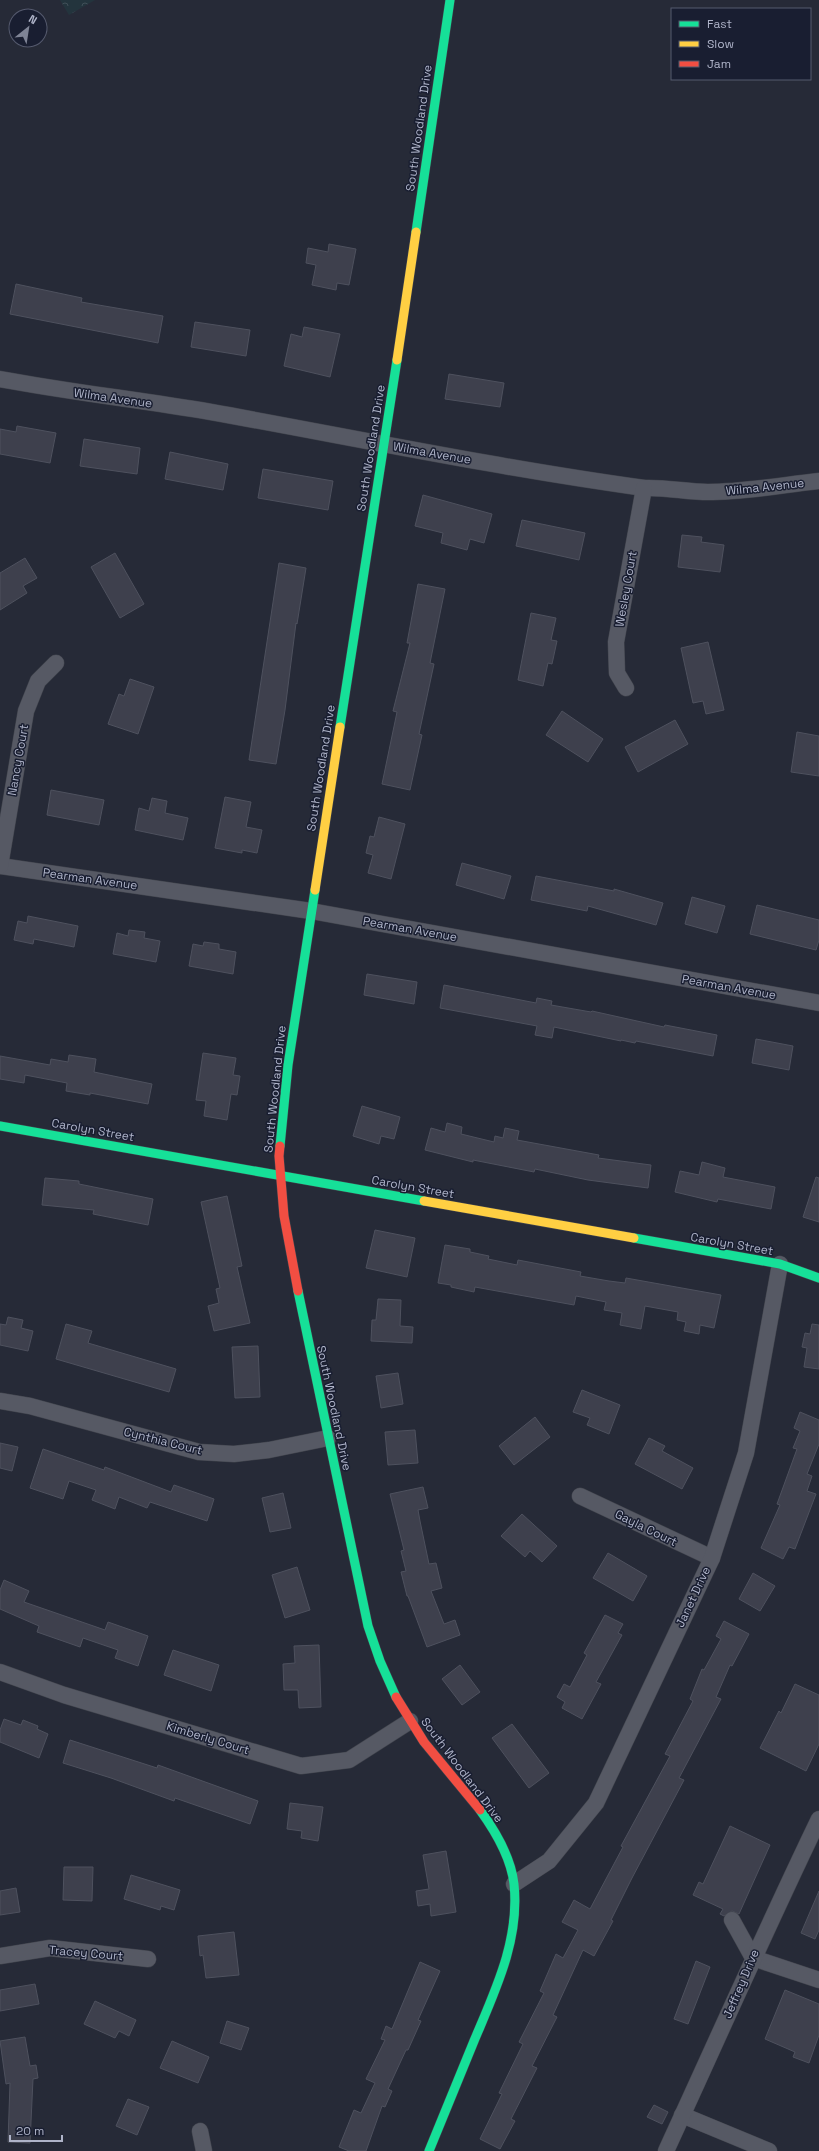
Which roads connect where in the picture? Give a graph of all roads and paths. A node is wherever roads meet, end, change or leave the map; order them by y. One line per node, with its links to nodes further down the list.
1 (450, 0): 3 (street, South Woodland Drive)
2 (0, 378): 3 (street, Wilma Avenue)
3 (384, 445): 5 (street, Wilma Avenue); 9 (street, South Woodland Drive)
4 (819, 481): 5 (street, Wilma Avenue)
5 (644, 488): 7 (street, Wesley Court)
6 (56, 663): 8 (street, Nancy Court)
7 (626, 688)
8 (0, 866): 9 (street, Pearman Avenue)
9 (311, 911): 10 (street, Pearman Avenue); 12 (street, South Woodland Drive)
10 (819, 1003)
11 (0, 1126): 12 (street, Carolyn Street)
12 (280, 1175): 13 (street, Carolyn Street); 16 (street, South Woodland Drive)
13 (780, 1264): 14 (street, Carolyn Street); 18 (street, Janet Drive)
14 (819, 1278)
15 (0, 1400): 16 (street, Cynthia Court)
16 (328, 1438): 20 (street, South Woodland Drive)
17 (580, 1496): 18 (street, Gayla Court)
18 (712, 1558): 22 (street, Janet Drive)
19 (0, 1672): 20 (street, Kimberly Court)
20 (410, 1721): 22 (street, South Woodland Drive)
21 (819, 1819): 25 (street, Jeffrey Drive)
22 (514, 1884): 31 (street, South Woodland Drive)
23 (732, 1920): 25 (street)
24 (0, 1956): 26 (street, Tracey Court)
25 (753, 1958): 27 (street); 28 (street, Jeffrey Drive)
26 (148, 1959)
27 (819, 1980)
28 (682, 2115): 32 (street, Jeffrey Drive); 33 (street)
29 (200, 2131): 30 (street)
30 (204, 2151)
31 (429, 2151)
32 (666, 2151)
33 (768, 2151)

